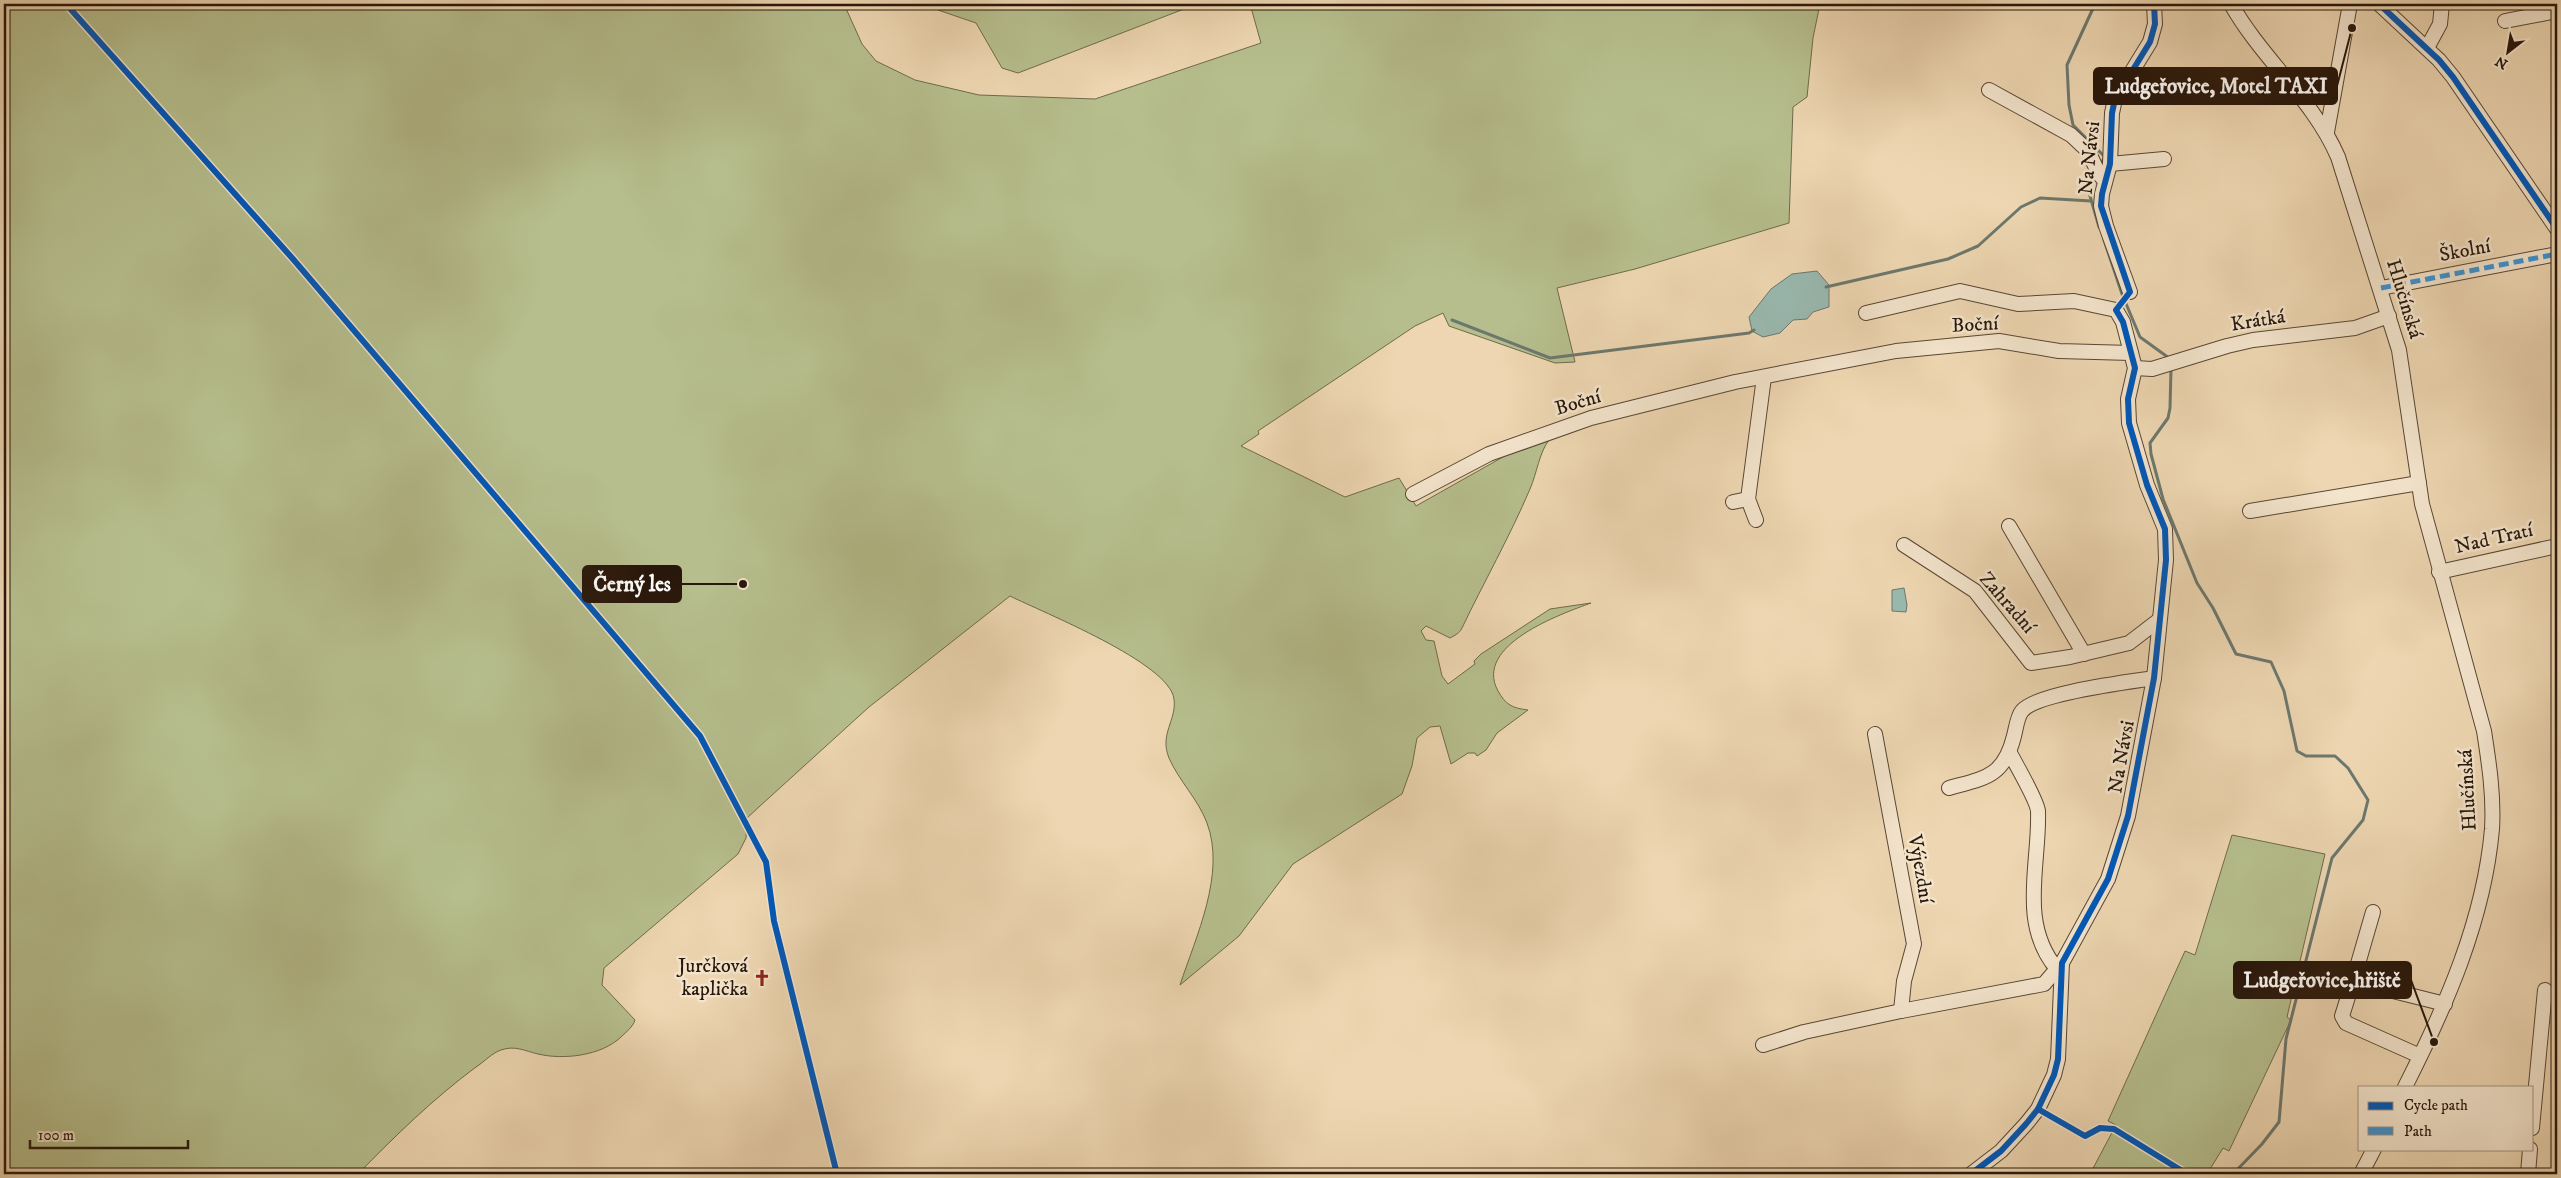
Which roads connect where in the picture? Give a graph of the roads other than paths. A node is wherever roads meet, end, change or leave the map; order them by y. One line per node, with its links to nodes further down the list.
1 (2154, 4): 12 (street, Na Návsi)
2 (2231, 4): 10 (street, Hlučínská)
3 (2350, 4): 10 (street)
4 (2379, 4): 8 (street)
5 (2442, 4): 8 (street)
6 (2557, 11): 7 (street)
7 (2505, 21)
8 (2427, 48): 14 (street)
9 (1989, 90): 13 (street)
10 (2327, 132): 16 (street, Hlučínská)
11 (2164, 159): 12 (street, Na Návsi)
12 (2110, 164): 13 (street, Na Návsi)
13 (2100, 174): 17 (street, Na Návsi)
14 (2557, 229)
15 (2557, 254): 16 (street, Školní)
16 (2381, 288): 19 (street, Hlučínská)
17 (2130, 292)
18 (1866, 312): 20 (street, Na Návsi)
19 (2389, 316): 21 (street, Krátká); 23 (street, Hlučínská)
20 (2131, 353): 21 (street, Na Návsi); 22 (street, Boční)
21 (2135, 368): 33 (street, Na Návsi)
22 (1764, 377): 24 (street, Boční); 25 (street)
23 (2419, 483): 27 (street); 32 (street, Hlučínská)
24 (1413, 494)
25 (1748, 499): 26 (street); 28 (street)
26 (1733, 502)
27 (2250, 511)
28 (1756, 520)
29 (2009, 526): 34 (street, Zahradní)
30 (1904, 545): 34 (street, Zahradní)
31 (2557, 546): 32 (street, Nad Tratí)
32 (2439, 572): 43 (street, Hlučínská)
33 (2159, 620): 34 (street, Zahradní); 35 (street, Na Návsi)
34 (2084, 654)
35 (2154, 678): 37 (street); 40 (street, Na Návsi)
36 (1875, 734): 44 (street, Výjezdní)
37 (2010, 753): 38 (street); 40 (street)
38 (1948, 788)
39 (2373, 912): 41 (street)
40 (2060, 966): 44 (street); 51 (street, Na Návsi)
41 (2353, 981): 43 (street); 46 (street)
42 (2545, 990): 48 (street)
43 (2445, 1004): 46 (street, Hlučínská)
44 (1901, 1011): 45 (street)
45 (1763, 1045)
46 (2420, 1056): 47 (street, Hlučínská)
47 (2405, 1086)
48 (2534, 1107)
49 (2374, 1150): 52 (street)
50 (2530, 1150): 53 (street)
51 (1971, 1174)
52 (2362, 1174)
53 (2528, 1174)

